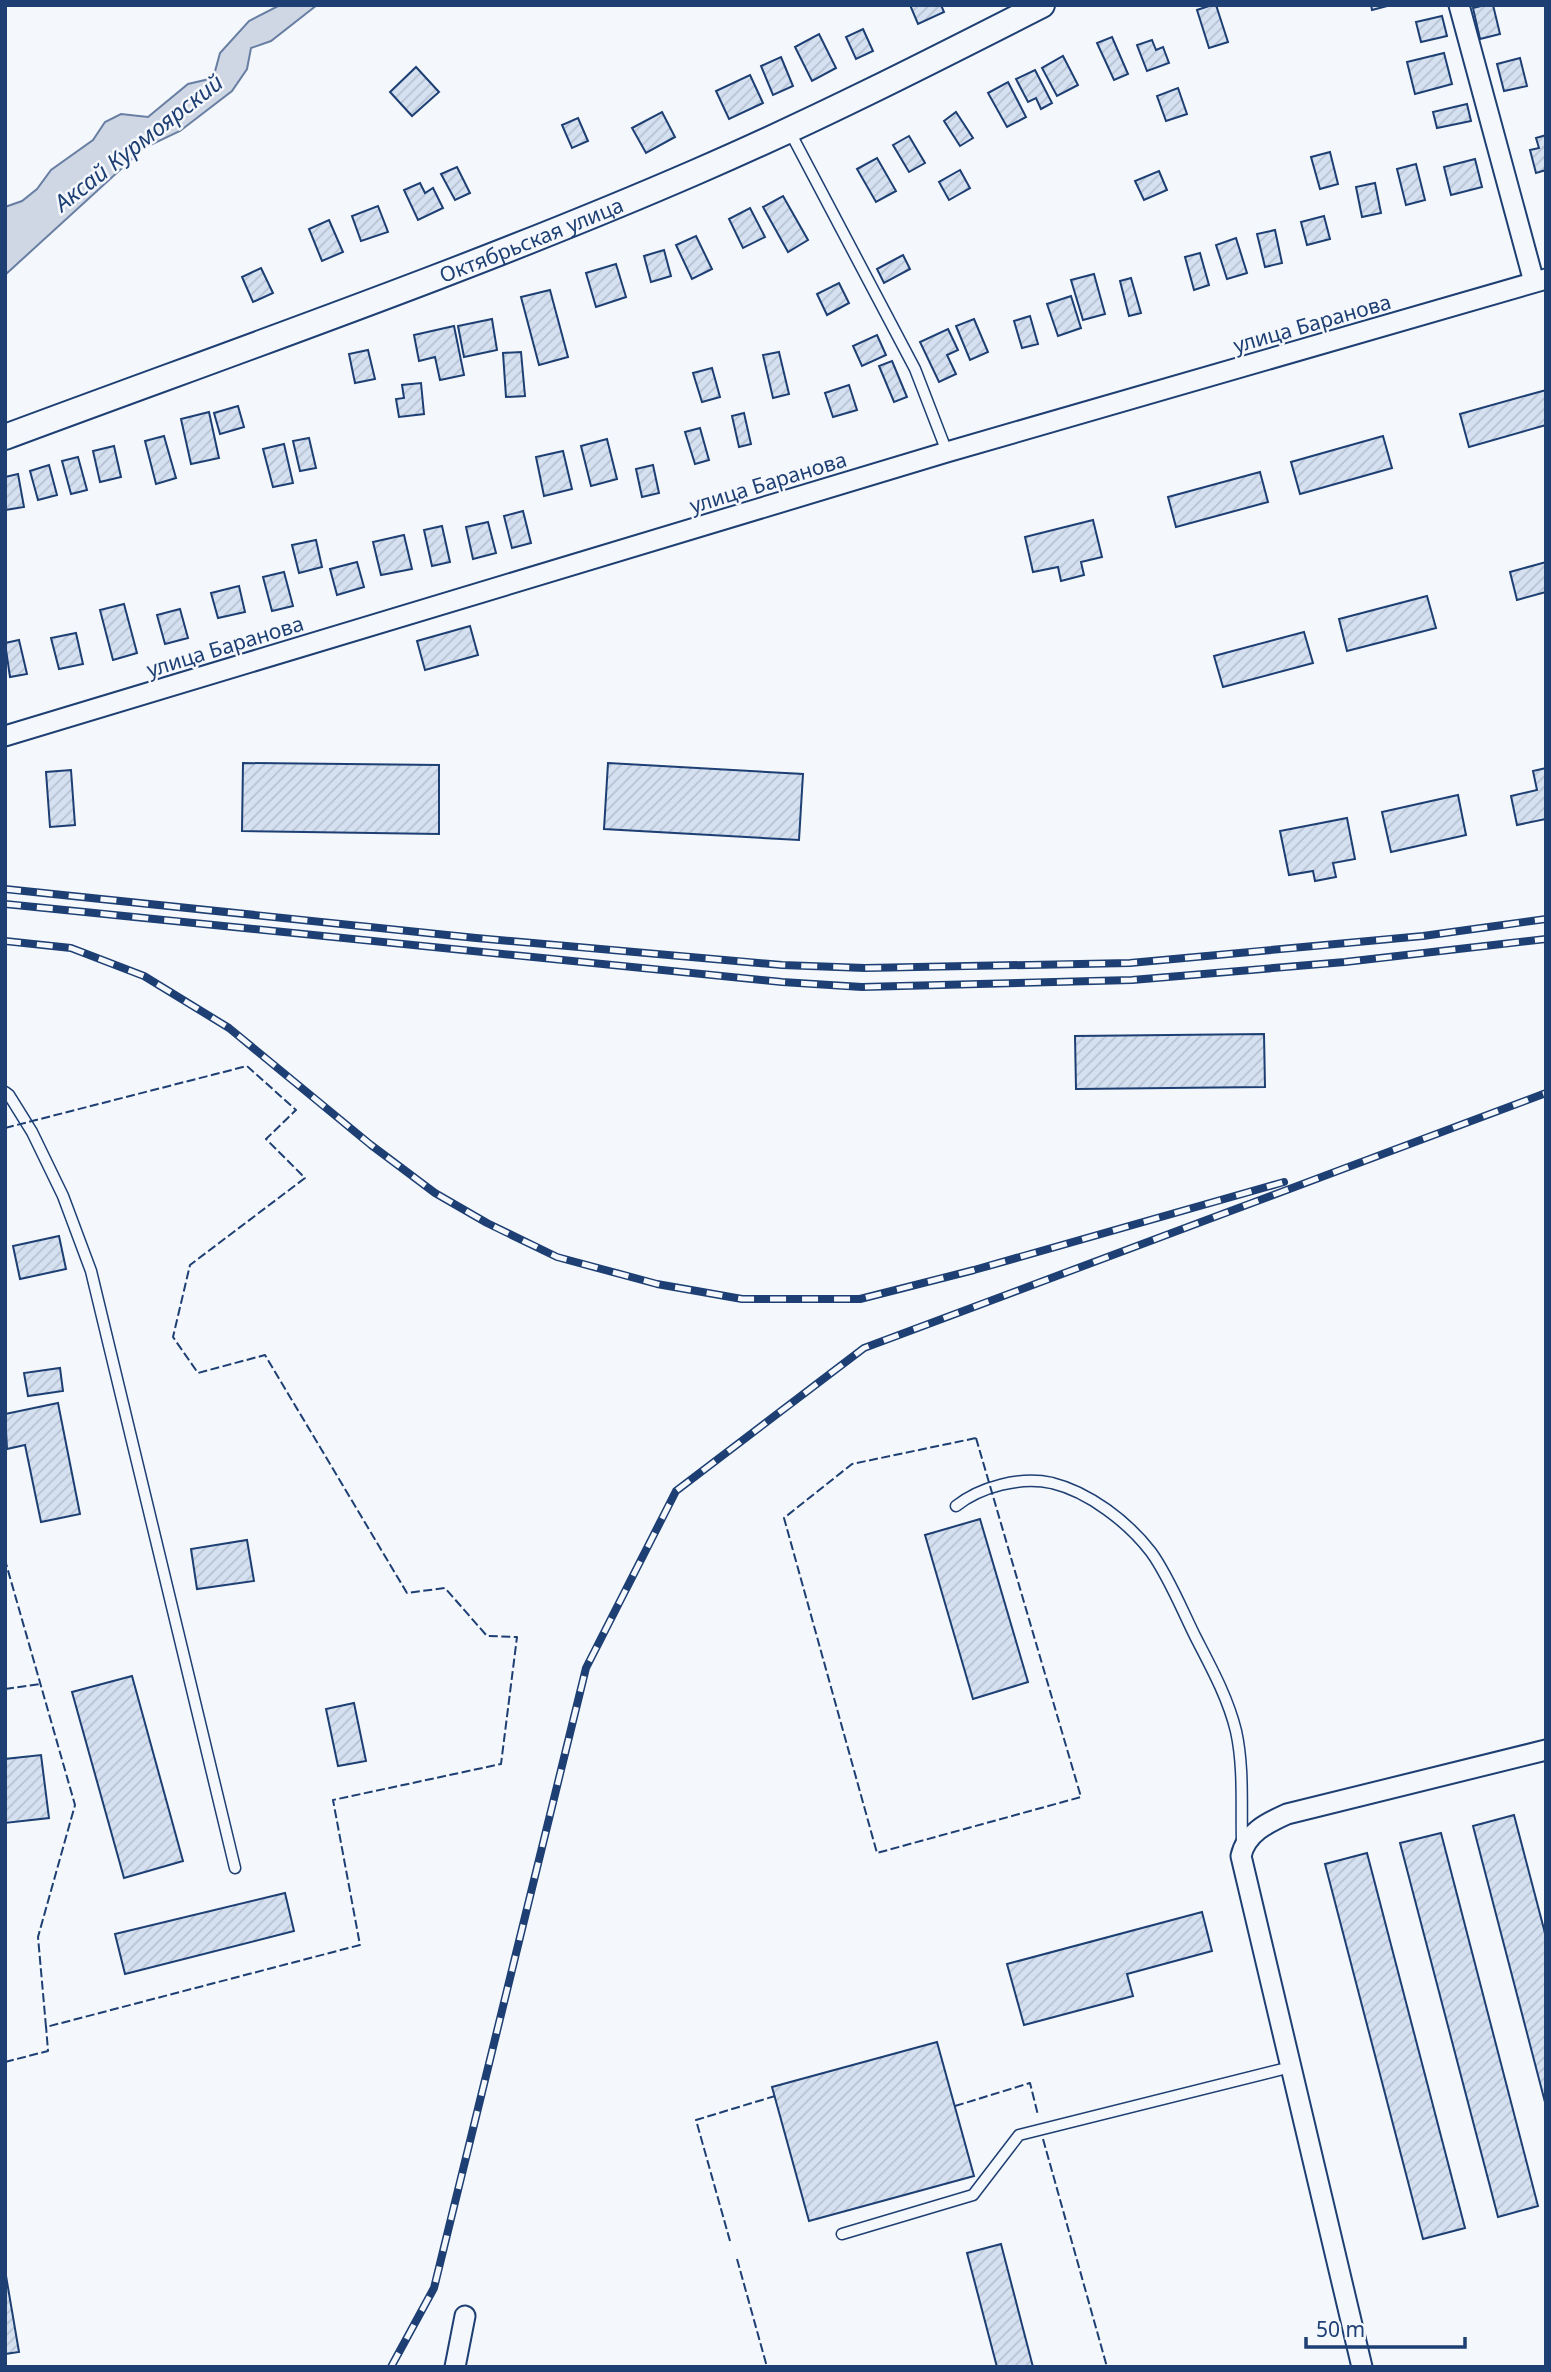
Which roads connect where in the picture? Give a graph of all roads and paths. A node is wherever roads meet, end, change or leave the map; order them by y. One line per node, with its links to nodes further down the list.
1 (1042, 5): 3 (street, Октябрьская улица)
2 (1459, 5): 4 (street)
3 (788, 130): 5 (street, Октябрьская улица); 6 (lane)
4 (1540, 280): 6 (street, улица Баранова)
5 (5, 437)
6 (947, 452): 7 (street, улица Баранова)
7 (5, 736)
8 (5, 1092): 12 (lane)
9 (956, 1506): 11 (lane)
10 (1546, 1750): 11 (street)
11 (1242, 1846): 13 (street)
12 (235, 1868)
13 (1291, 2067): 14 (lane); 17 (street)
14 (842, 2234)
15 (465, 2316): 16 (street)
16 (455, 2367)
17 (1362, 2367)

